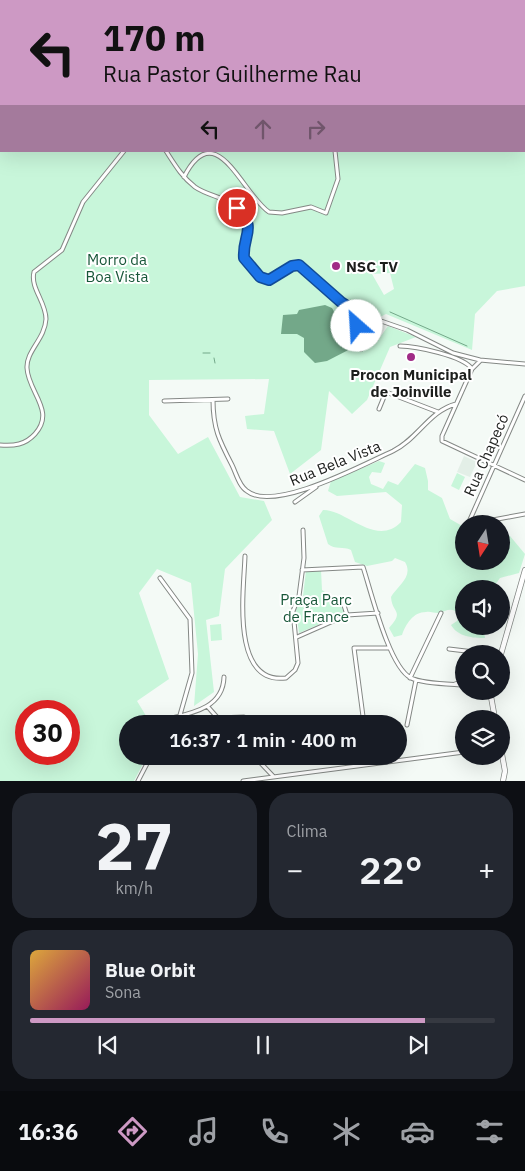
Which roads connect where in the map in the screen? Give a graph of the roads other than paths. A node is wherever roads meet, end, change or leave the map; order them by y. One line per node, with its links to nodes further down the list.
1 (123, 152): 22 (street)
2 (167, 152): 4 (street)
3 (335, 152): 4 (street)
4 (184, 177): 5 (street)
5 (358, 313): 7 (street); 8 (street)
6 (400, 346): 10 (street)
7 (439, 348): 9 (street); 10 (street)
8 (361, 349)
9 (446, 351): 10 (street); 11 (street)
10 (441, 354): 11 (street)
11 (463, 359): 12 (street); 14 (street)
12 (480, 360): 13 (street); 14 (street)
13 (525, 364)
14 (472, 369): 19 (street)
15 (525, 396): 23 (street, Rua Chapecó)
16 (228, 399): 17 (street)
17 (213, 400): 18 (street); 25 (street, Rua Bela Vista)
18 (164, 401)
19 (456, 404): 21 (street, Rua Bela Vista); 23 (street)
20 (379, 409): 21 (street)
21 (438, 412): 25 (street, Rua Bela Vista)
22 (0, 445)
23 (494, 466): 24 (street); 28 (street, Rua Chapecó)
24 (525, 480)
25 (320, 483): 26 (street)
26 (295, 502)
27 (525, 514): 29 (street)
28 (474, 515)
29 (510, 517)
30 (303, 530): 32 (street)
31 (246, 556): 39 (street)
32 (302, 570): 36 (street); 39 (street)
33 (525, 570): 40 (main road)
34 (160, 578): 49 (street)
35 (342, 602): 38 (street)
36 (378, 613): 38 (street); 41 (street)
37 (441, 613): 45 (street)
38 (347, 615): 39 (street)
39 (296, 638)
40 (503, 645)
41 (390, 648): 45 (street); 52 (street)
42 (449, 649): 43 (street)
43 (455, 650)
44 (224, 677): 48 (street)
45 (410, 678): 46 (street)
46 (416, 680): 47 (street); 53 (street)
47 (454, 684)
48 (208, 707): 50 (street); 51 (street)
49 (180, 715)
50 (183, 715)
51 (215, 715)
52 (363, 715)
53 (408, 725)
54 (455, 753): 55 (street)
55 (407, 759)
56 (146, 765): 61 (street)
57 (262, 765): 60 (street)
58 (362, 765): 60 (street)
59 (504, 765): 63 (main road)
60 (273, 777): 62 (street)
61 (138, 781)
62 (244, 781)
63 (503, 781)

